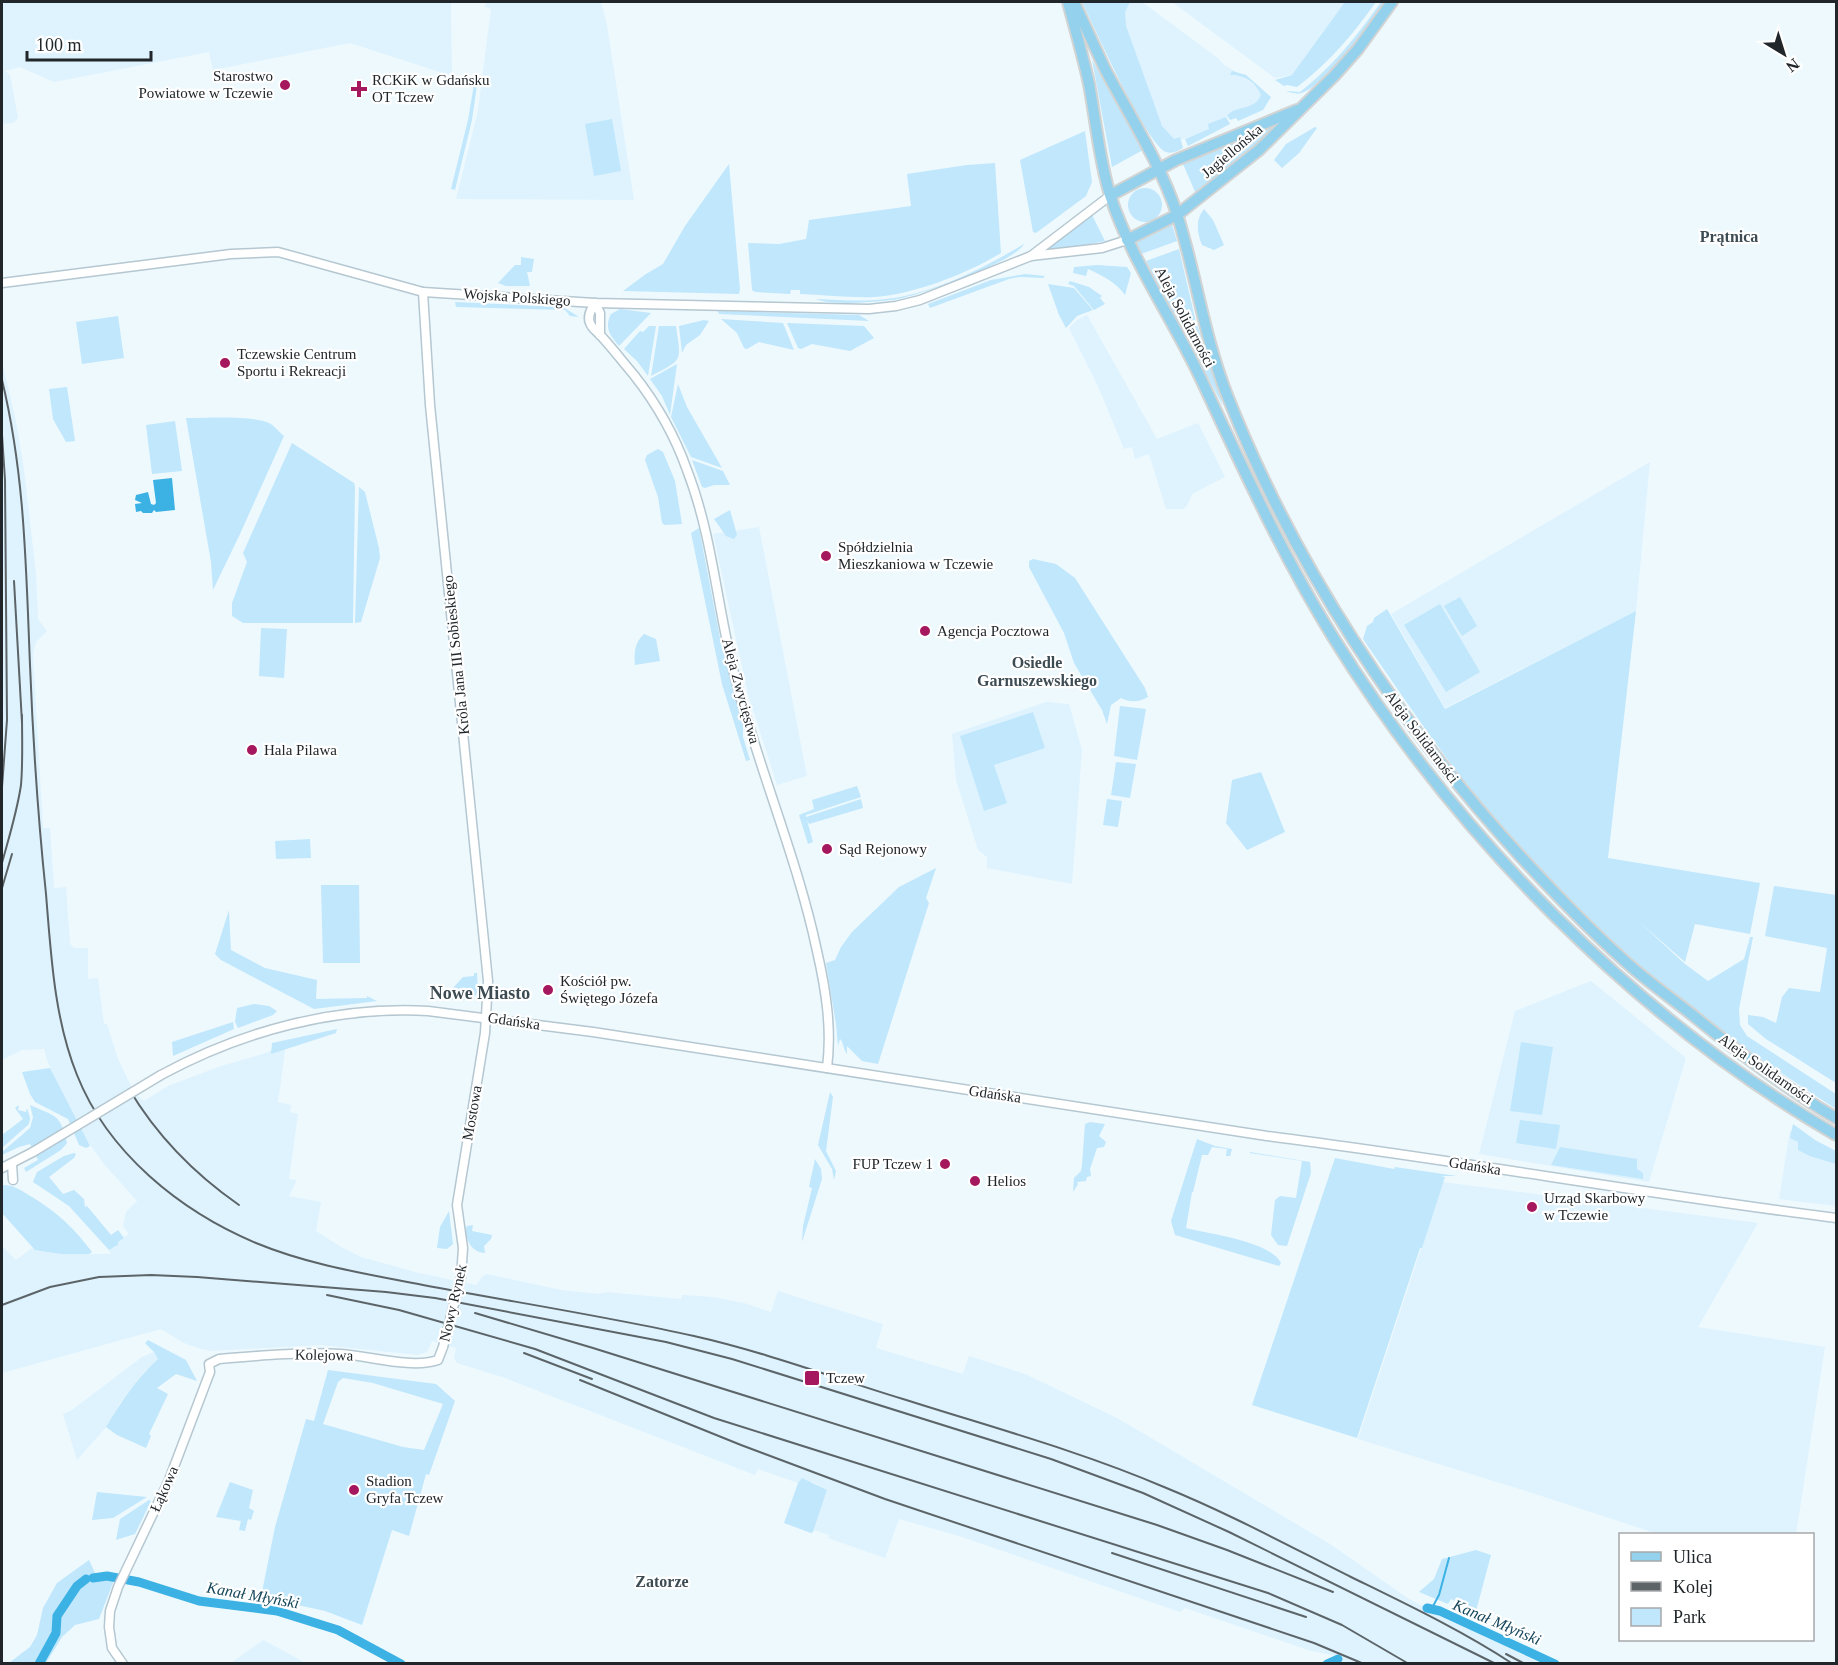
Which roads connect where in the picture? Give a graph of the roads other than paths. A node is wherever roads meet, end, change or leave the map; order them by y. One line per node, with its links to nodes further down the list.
1 (1068, 2): 6 (main road)
2 (1074, 2): 5 (main road)
3 (1392, 2): 4 (main road, Jagiellońska)
4 (1303, 107): 5 (main road, Jagiellońska); 7 (main road, Jagiellońska)
5 (1159, 168): 6 (main road, Jagiellońska); 7 (main road, Aleja Solidarności)
6 (1111, 195): 8 (main road, Aleja Solidarności); 9 (street, Wojska Polskiego)
7 (1177, 215): 8 (main road, Jagiellońska); 15 (main road, Aleja Solidarności)
8 (1127, 240): 9 (street, Wojska Polskiego); 16 (main road, Aleja Solidarności)
9 (1030, 256): 12 (street, Wojska Polskiego)
10 (2, 283): 11 (street, Wojska Polskiego)
11 (423, 292): 12 (street, Wojska Polskiego); 13 (street, Króla Jana III Sobieskiego)
12 (596, 303): 14 (street, Aleja Zwycięstwa)
13 (488, 1018): 14 (street, Gdańska); 17 (street, Gdańska, bridge); 20 (street, Mostowa)
14 (827, 1068): 21 (street, Gdańska)
15 (1836, 1118)
16 (1836, 1135)
17 (12, 1164): 18 (street); 19 (street)
18 (2, 1168)
19 (13, 1180)
20 (456, 1209): 22 (street, Nowy Rynek, bridge)
21 (1836, 1218)
22 (438, 1360): 23 (street, Kolejowa)
23 (209, 1364): 24 (street, Łąkowa)
24 (123, 1664)

